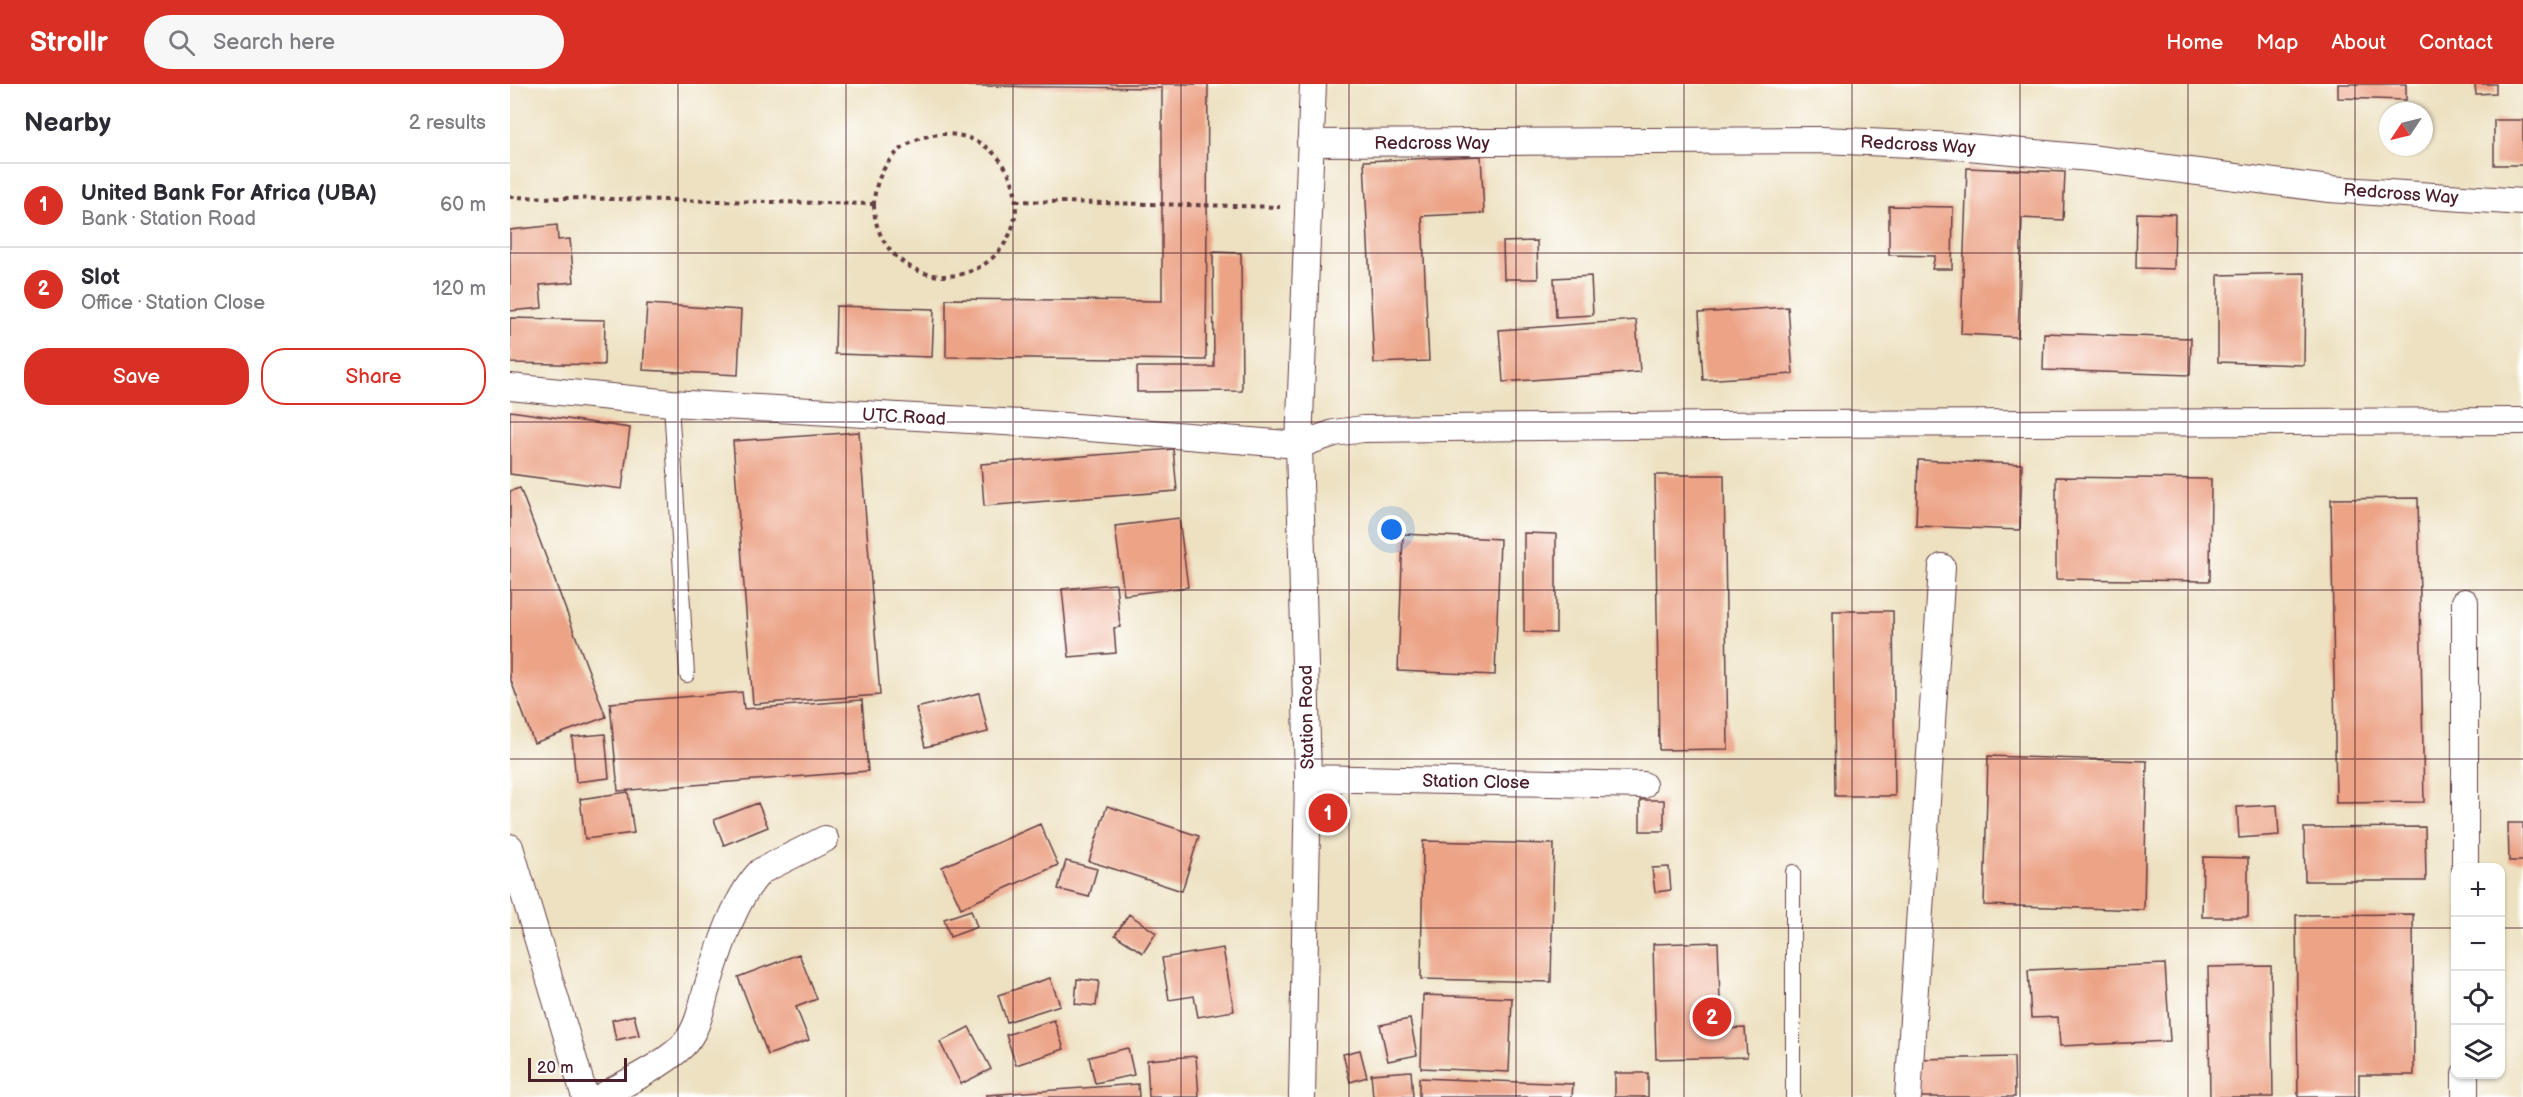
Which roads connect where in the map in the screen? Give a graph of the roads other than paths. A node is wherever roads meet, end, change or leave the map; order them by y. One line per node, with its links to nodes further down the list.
1 (1313, 84): 2 (street, Station Road)
2 (1310, 143): 3 (street, Redcross Way); 7 (street, Station Road)
3 (2523, 201)
4 (510, 387): 5 (street, UTC Road)
5 (671, 403): 7 (street, UTC Road); 10 (lane)
6 (2523, 421): 7 (street)
7 (1299, 445): 11 (street, Station Road)
8 (1942, 567): 22 (street)
9 (2465, 602): 15 (street)
10 (687, 675)
11 (1308, 778): 12 (street, Station Close); 20 (street, Station Road)
12 (1643, 785)
13 (825, 839): 19 (street)
14 (510, 847): 18 (street)
15 (2465, 863)
16 (1793, 872): 21 (lane)
17 (2465, 1079): 23 (street)
18 (585, 1097)
19 (601, 1097)
20 (1302, 1097)
21 (1793, 1097)
22 (1908, 1097)
23 (2465, 1097)

